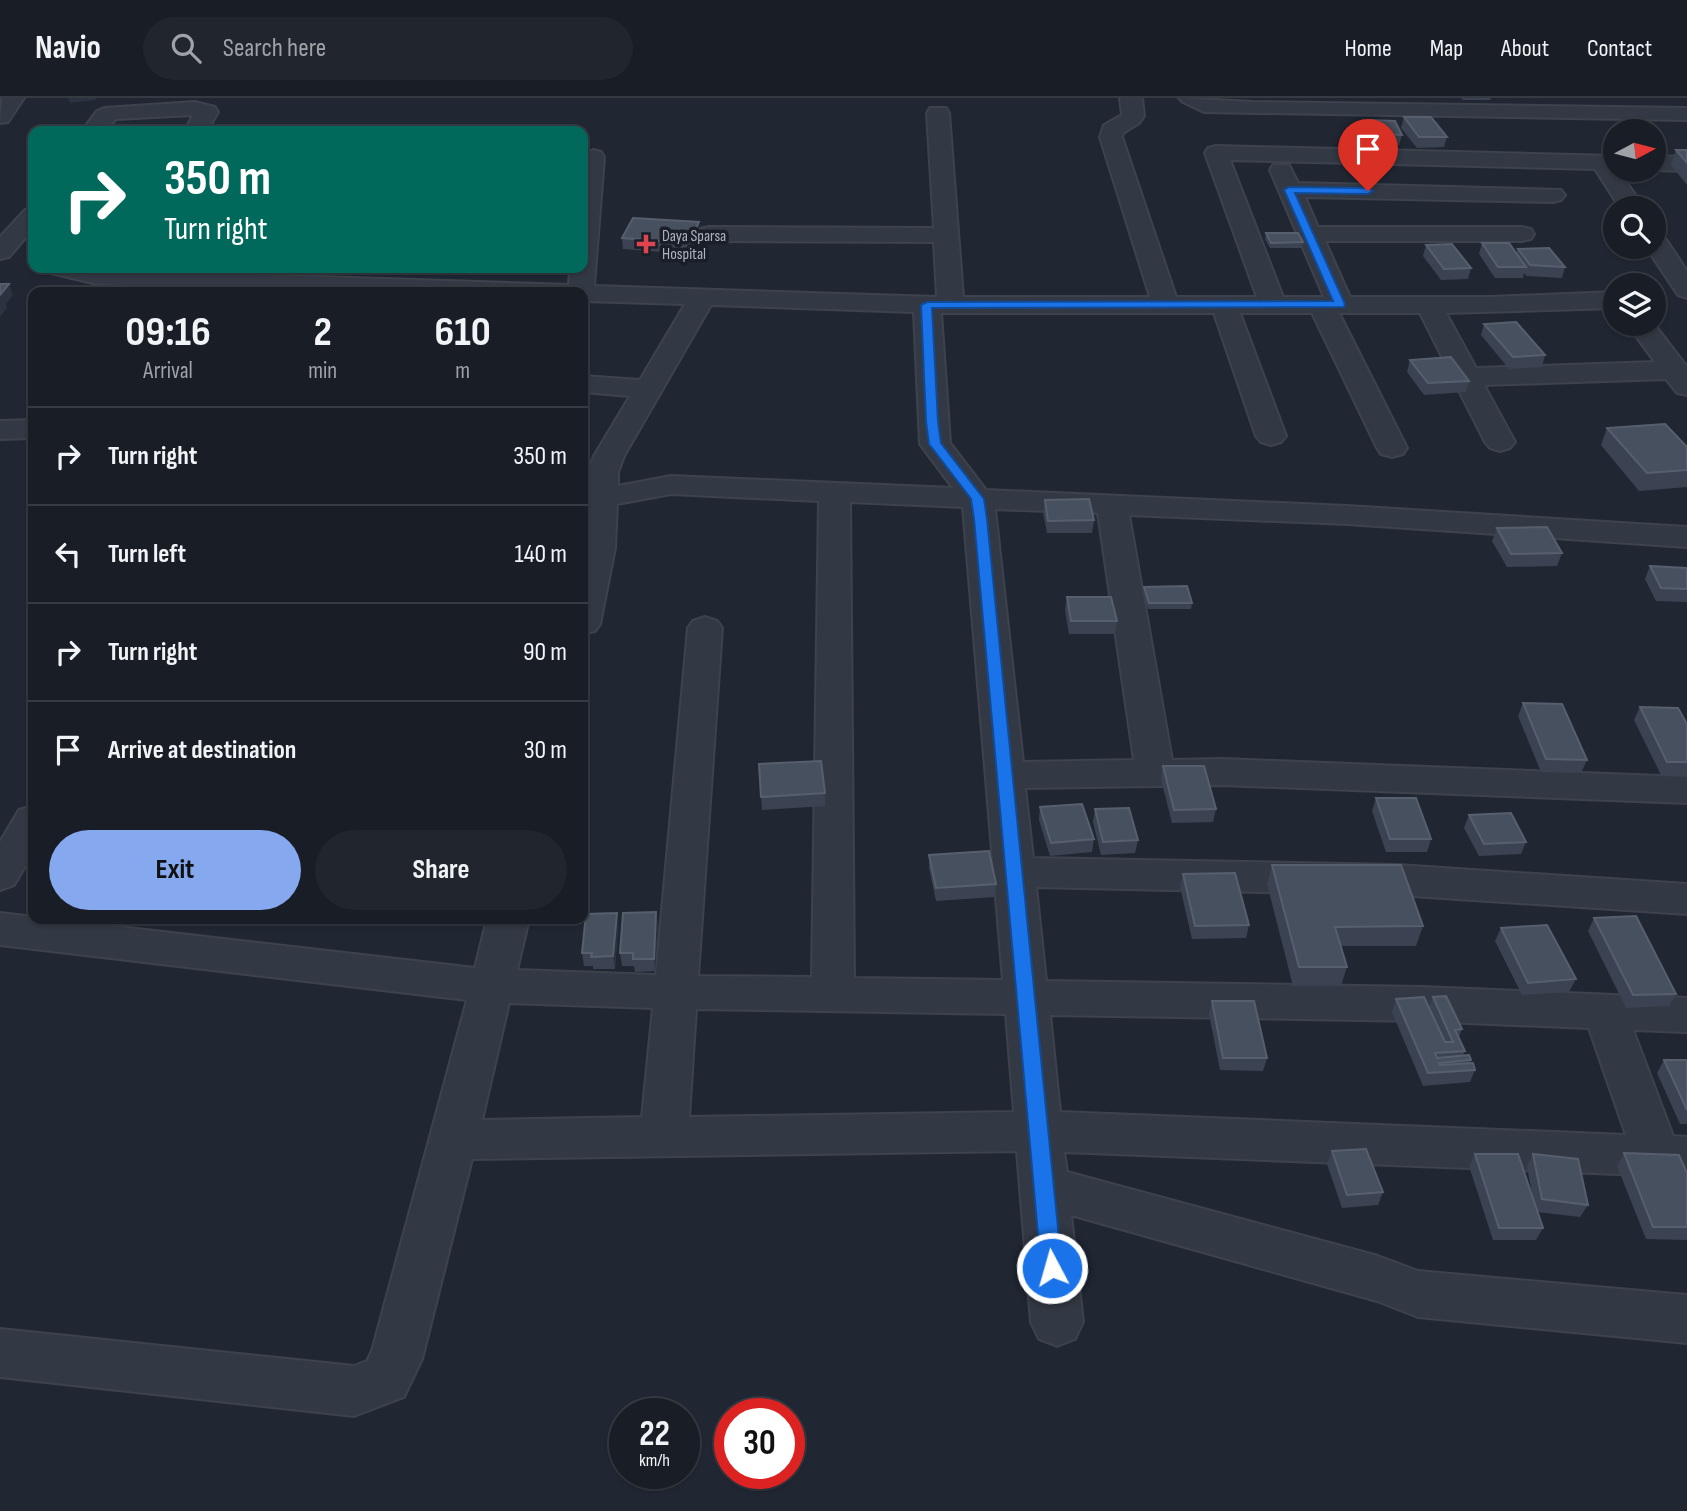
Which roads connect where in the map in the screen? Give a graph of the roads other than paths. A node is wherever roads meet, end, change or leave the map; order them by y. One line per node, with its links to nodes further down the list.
1 (13, 98): 8 (street)
2 (1131, 98): 38 (street)
3 (1190, 98): 4 (street)
4 (1251, 103): 5 (street); 11 (street)
5 (1341, 104): 7 (street)
6 (938, 113): 23 (street)
7 (1687, 114)
8 (0, 117)
9 (97, 126): 10 (street)
10 (199, 126)
11 (1273, 153): 13 (street); 17 (street); 36 (street)
12 (593, 158): 16 (street)
13 (1603, 163)
14 (1666, 163): 15 (street)
15 (1687, 164)
16 (588, 184)
17 (1289, 190): 18 (street); 21 (street)
18 (1553, 195)
19 (28, 223): 24 (street)
20 (709, 234): 23 (street)
21 (1308, 234): 22 (street); 33 (street)
22 (1522, 234)
23 (946, 235): 34 (street)
24 (7, 255)
25 (1663, 259): 30 (street)
26 (163, 273): 27 (street)
27 (225, 274): 28 (street)
28 (356, 287)
29 (588, 291): 31 (street)
30 (1680, 295)
31 (703, 296): 34 (street); 43 (street)
32 (1603, 300): 37 (street)
33 (1330, 304): 36 (street); 37 (street); 48 (street)
34 (939, 305): 38 (street); 52 (street)
35 (1224, 305): 36 (street); 38 (street); 46 (street)
36 (1273, 305)
37 (1429, 305): 40 (street)
38 (1166, 306)
39 (1649, 336): 41 (street)
40 (1467, 377): 41 (street); 47 (street)
41 (1681, 378)
42 (588, 384): 43 (street)
43 (649, 389): 49 (street)
44 (28, 429): 45 (street)
45 (0, 430)
46 (1271, 436)
47 (1500, 442)
48 (1392, 448)
49 (596, 455): 51 (street)
50 (835, 492): 51 (street); 52 (street); 68 (street)
51 (602, 498): 55 (street)
52 (977, 499): 53 (street); 58 (street)
53 (1112, 505): 54 (street); 57 (street)
54 (1686, 539)
55 (588, 600)
56 (705, 628): 67 (street)
57 (1155, 772): 58 (street); 59 (street)
58 (1005, 775): 61 (street)
59 (1687, 790)
60 (28, 828): 62 (street)
61 (1014, 872): 63 (street); 69 (street)
62 (0, 875)
63 (1687, 899)
64 (507, 924): 66 (street)
65 (0, 929): 66 (street)
66 (491, 986): 67 (street); 74 (street)
67 (676, 992): 68 (street); 73 (street)
68 (833, 994): 69 (street)
69 (1026, 997): 70 (street); 72 (street)
70 (1605, 1012): 71 (street); 75 (street)
71 (1687, 1016)
72 (1038, 1131): 73 (street); 75 (street); 76 (street)
73 (664, 1137): 74 (street)
74 (454, 1140): 80 (street)
75 (1672, 1156): 77 (street)
76 (1044, 1187): 78 (street); 79 (street)
77 (1687, 1205)
78 (1687, 1319)
79 (1057, 1322)
80 (0, 1353)

